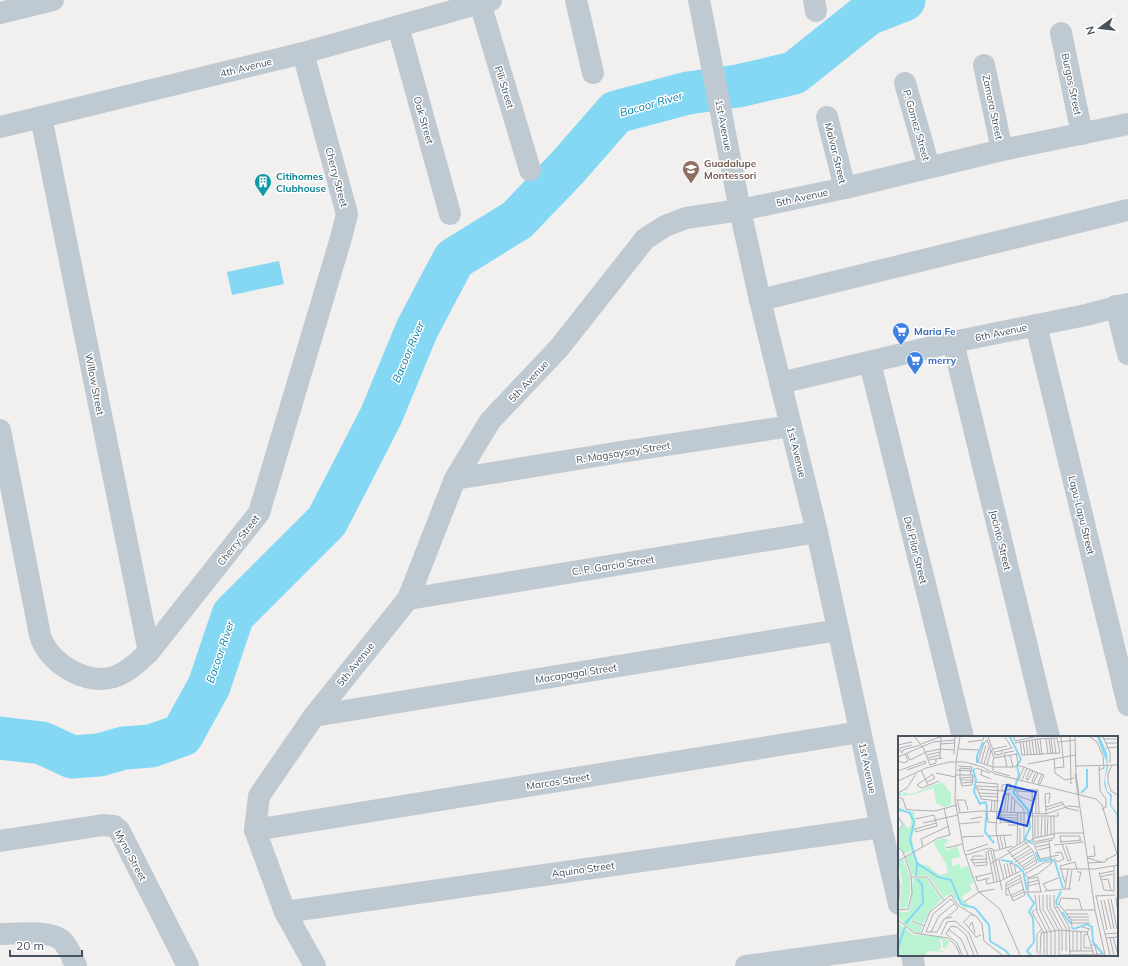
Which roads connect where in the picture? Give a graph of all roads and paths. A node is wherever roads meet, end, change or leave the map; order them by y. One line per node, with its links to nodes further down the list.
1 (53, 0): 5 (street)
2 (576, 0): 10 (street)
3 (699, 0): 21 (street, 1st Avenue)
4 (485, 1): 6 (street, 4th Avenue); 19 (street, Pili Street)
5 (0, 13)
6 (398, 26): 8 (street, 4th Avenue); 23 (street, Oak Street)
7 (1061, 33): 16 (street, Burgos Street)
8 (303, 53): 12 (street, 4th Avenue); 37 (street, Cherry Street)
9 (984, 65): 17 (street, Zamora Street)
10 (593, 73)
11 (905, 83): 18 (street, P. Gomez Street)
12 (41, 117): 15 (street, 4th Avenue); 37 (street, Willow Street)
13 (827, 118): 20 (street, Malvar Street)
14 (1128, 124): 16 (street, 5th Avenue)
15 (0, 128)
16 (1082, 134): 17 (street, 5th Avenue)
17 (1002, 150): 18 (street, 5th Avenue)
18 (929, 167): 20 (street, 5th Avenue)
19 (530, 170)
20 (845, 188): 21 (street, 5th Avenue)
21 (740, 210): 24 (street, 1st Avenue); 33 (street, 5th Avenue)
22 (1128, 210): 24 (street)
23 (450, 214)
24 (760, 300): 30 (street, 1st Avenue)
25 (1122, 305): 26 (street, 6th Avenue); 28 (street)
26 (1036, 325): 27 (street, 6th Avenue); 38 (street, Lapu-Lapu Street)
27 (953, 342): 29 (street, 6th Avenue); 42 (street, Jacinto Street)
28 (1128, 354)
29 (870, 363): 30 (street, 6th Avenue); 41 (street, Del Pilar Street)
30 (780, 383): 31 (street, 1st Avenue)
31 (790, 426): 33 (street, R. Magsaysay Street); 34 (street, 1st Avenue)
32 (0, 430): 37 (street, Cherry Street)
33 (455, 478): 35 (street, 5th Avenue)
34 (817, 532): 35 (street, C. P. Garcia Street); 36 (street, 1st Avenue)
35 (408, 599): 39 (street, 5th Avenue)
36 (838, 630): 39 (street, Macapagal Street); 40 (street, 1st Avenue)
37 (149, 652)
38 (1128, 705)
39 (314, 716): 44 (street, 5th Avenue)
40 (860, 732): 43 (street, 1st Avenue); 44 (street, Marcos Street)
41 (963, 736)
42 (1049, 736)
43 (881, 827): 48 (street, 1st Avenue); 49 (street, Aquino Street)
44 (255, 830): 49 (street, 5th Avenue)
45 (0, 841): 54 (street, Myna Street)
46 (1128, 886): 47 (street)
47 (1118, 889)
48 (898, 900)
49 (285, 912): 55 (street, 5th Avenue)
50 (0, 934): 53 (street)
51 (898, 944): 56 (street)
52 (912, 956): 57 (street)
53 (76, 966)
54 (188, 966)
55 (315, 966)
56 (746, 966)
57 (914, 966)

